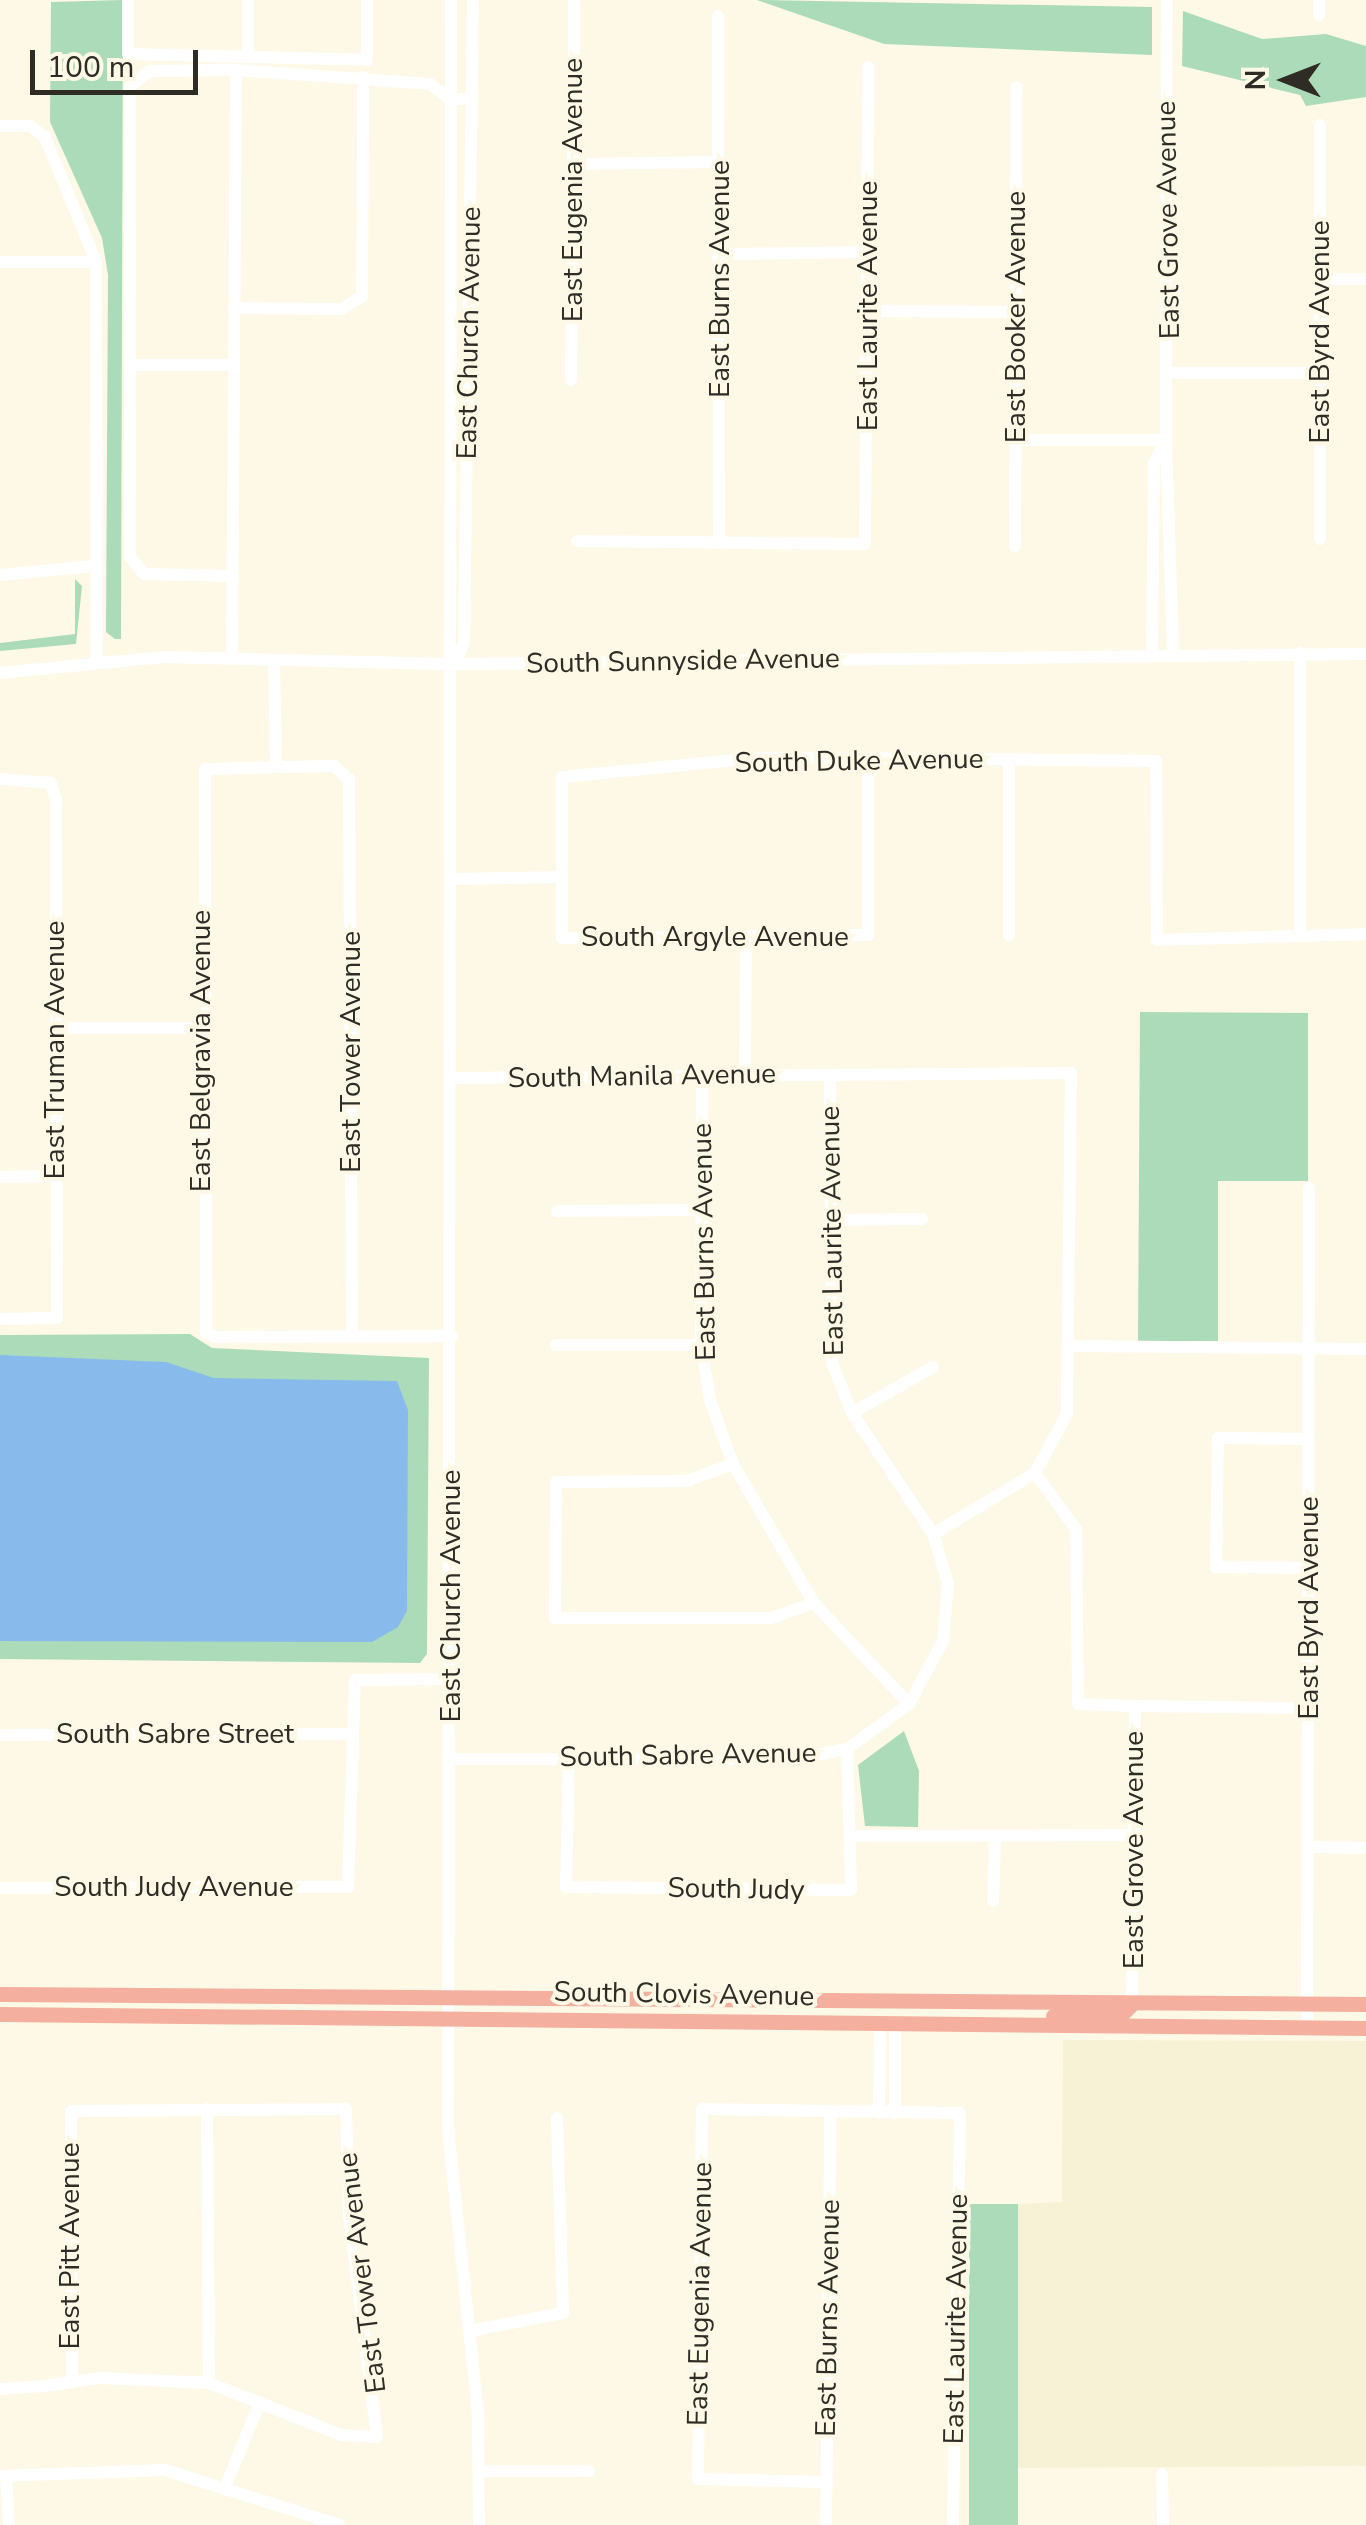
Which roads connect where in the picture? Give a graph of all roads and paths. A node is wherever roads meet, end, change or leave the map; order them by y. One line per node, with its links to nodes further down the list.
1 (128, 0): 9 (street)
2 (248, 0): 9 (street)
3 (367, 0): 9 (street)
4 (451, 0): 14 (street, East Church Avenue)
5 (473, 0): 15 (street, East Church Avenue)
6 (574, 0): 19 (street, East Eugenia Avenue)
7 (1167, 0): 31 (street, East Grove Avenue)
8 (718, 16): 18 (street, East Burns Avenue)
9 (248, 57)
10 (868, 68): 20 (street, East Laurite Avenue)
11 (236, 70): 12 (street); 26 (street); 30 (street)
12 (363, 77): 14 (street); 26 (street)
13 (1016, 88): 28 (street, East Booker Avenue)
14 (450, 100): 15 (street); 50 (street, East Church Avenue)
15 (472, 100): 50 (street, East Church Avenue)
16 (0, 126): 23 (street)
17 (1320, 126): 24 (street, East Byrd Avenue)
18 (720, 162): 19 (street); 21 (street, East Burns Avenue)
19 (573, 164): 33 (street, East Eugenia Avenue)
20 (869, 252): 21 (street); 27 (street, East Laurite Avenue)
21 (722, 254): 38 (street, East Burns Avenue)
22 (0, 262): 23 (street)
23 (96, 262): 40 (street)
24 (1320, 279): 25 (street); 32 (street, East Byrd Avenue)
25 (1366, 280)
26 (234, 308): 29 (street)
27 (870, 311): 28 (street); 38 (street, East Laurite Avenue)
28 (1016, 312): 34 (street, East Booker Avenue)
29 (234, 364): 30 (street); 42 (street)
30 (130, 365): 42 (street)
31 (1170, 372): 32 (street); 35 (street, East Grove Avenue)
32 (1320, 373): 36 (street, East Byrd Avenue)
33 (572, 380)
34 (1015, 440): 35 (street); 39 (street, East Booker Avenue)
35 (1166, 440): 44 (street, East Grove Avenue); 46 (street, East Grove Avenue)
36 (1320, 539)
37 (577, 541): 38 (street)
38 (719, 543)
39 (1014, 546)
40 (94, 566): 41 (street); 49 (street)
41 (0, 574)
42 (233, 576): 47 (street)
43 (1300, 653): 44 (street, South Sunnyside Avenue); 45 (street, South Sunnyside Avenue); 59 (street)
44 (1172, 654): 46 (street, South Sunnyside Avenue)
45 (1366, 654)
46 (1152, 655): 50 (street, South Sunnyside Avenue)
47 (232, 659): 48 (street, South Sunnyside Avenue); 49 (street, South Sunnyside Avenue)
48 (274, 660): 50 (street, South Sunnyside Avenue); 54 (street)
49 (97, 662): 51 (street, South Sunnyside Avenue)
50 (455, 664): 57 (street, East Church Avenue)
51 (0, 673)
52 (868, 758): 53 (street, South Duke Avenue); 56 (street, South Duke Avenue); 61 (street, South Argyle Avenue)
53 (1008, 759): 58 (street); 59 (street, South Duke Avenue)
54 (276, 766): 63 (street, East Belgravia Avenue); 76 (street, East Tower Avenue)
55 (0, 779): 62 (street, East Truman Avenue)
56 (562, 877): 57 (street); 61 (street, South Argyle Avenue)
57 (453, 880): 67 (street, East Church Avenue)
58 (1009, 934)
59 (1300, 934): 60 (street)
60 (1366, 934)
61 (746, 941): 64 (street)
62 (55, 1028): 63 (street); 68 (street, East Truman Avenue)
63 (201, 1028): 76 (street, East Belgravia Avenue)
64 (744, 1072): 65 (street, South Manila Avenue); 66 (street, South Manila Avenue)
65 (702, 1076): 67 (street, South Manila Avenue); 71 (street, East Burns Avenue)
66 (830, 1077): 74 (street, East Laurite Avenue); 80 (street, South Manila Avenue)
67 (452, 1078): 77 (street, East Church Avenue)
68 (54, 1176): 69 (street); 75 (street, East Truman Avenue)
69 (0, 1177)
70 (1310, 1188): 81 (street, East Byrd Avenue)
71 (700, 1210): 72 (street); 79 (street, East Burns Avenue)
72 (557, 1211)
73 (922, 1219): 74 (street)
74 (830, 1220): 84 (street, East Laurite Avenue)
75 (0, 1318)
76 (352, 1336): 77 (street)
77 (452, 1336): 91 (street, East Church Avenue)
78 (556, 1345): 79 (street)
79 (701, 1345): 86 (street, East Burns Avenue)
80 (1073, 1346): 81 (street); 87 (street)
81 (1310, 1349): 82 (street); 85 (street, East Byrd Avenue)
82 (1366, 1349)
83 (933, 1367): 84 (street)
84 (852, 1413): 88 (street, East Laurite Avenue)
85 (1308, 1440): 89 (street, East Byrd Avenue); 89 (street)
86 (733, 1464): 90 (street, East Burns Avenue); 90 (street)
87 (1036, 1473): 88 (street); 93 (street, East Grove Avenue)
88 (933, 1534): 92 (street, East Laurite Avenue)
89 (1309, 1568): 94 (street, East Byrd Avenue)
90 (814, 1604): 92 (street, East Burns Avenue)
91 (452, 1679): 96 (street); 99 (street, East Church Avenue)
92 (908, 1704): 97 (street, South Sabre Avenue)
93 (1134, 1706): 94 (street); 100 (street, East Grove Avenue)
94 (1309, 1708): 103 (street, East Byrd Avenue)
95 (0, 1734): 96 (street, South Sabre Street)
96 (350, 1734): 105 (street, South Judy Avenue)
97 (847, 1750): 98 (street, South Sabre Avenue); 101 (street)
98 (569, 1757): 99 (street, South Sabre Avenue); 101 (street, South Judy)
99 (451, 1758): 107 (street, East Church Avenue)
100 (1134, 1834): 102 (street); 109 (street, East Grove Avenue)
101 (854, 1836): 102 (street)
102 (995, 1840): 106 (street)
103 (1310, 1847): 104 (street); 110 (street, East Byrd Avenue)
104 (1366, 1848)
105 (0, 1888)
106 (993, 1901)
107 (452, 1993): 108 (main road, South Clovis Avenue); 109 (main road, South Clovis Avenue); 113 (street, East Church Avenue)
108 (0, 1994)
109 (1132, 2004): 110 (main road, South Clovis Avenue); 115 (main road)
110 (1308, 2004): 111 (main road, South Clovis Avenue); 116 (street, East Byrd Avenue)
111 (1366, 2004)
112 (0, 2014): 113 (main road, South Clovis Avenue)
113 (451, 2014): 114 (main road, South Clovis Avenue); 123 (street, East Church Avenue)
114 (887, 2024): 115 (main road, South Clovis Avenue); 120 (street); 121 (street)
115 (1029, 2026): 116 (main road, South Clovis Avenue)
116 (1308, 2028): 117 (main road, South Clovis Avenue)
117 (1366, 2028)
118 (208, 2108): 124 (street, East Pitt Avenue); 125 (street); 127 (street, East Tower Avenue)
119 (830, 2112): 120 (street); 132 (street, East Burns Avenue); 132 (street, East Eugenia Avenue)
120 (878, 2112): 121 (street)
121 (895, 2113): 138 (street, East Laurite Avenue)
122 (557, 2118): 123 (street)
123 (470, 2331): 128 (street, East Church Avenue)
124 (72, 2381): 125 (street); 126 (street)
125 (209, 2383): 127 (street)
126 (0, 2388)
127 (260, 2402): 133 (street)
128 (479, 2470): 129 (street); 136 (street, East Church Avenue)
129 (589, 2471)
130 (1162, 2474): 139 (street)
131 (3, 2476): 133 (street); 134 (street)
132 (826, 2482): 137 (street, East Burns Avenue)
133 (227, 2484): 135 (street)
134 (9, 2525)
135 (339, 2525)
136 (479, 2525)
137 (826, 2525)
138 (953, 2525)
139 (1162, 2525)

